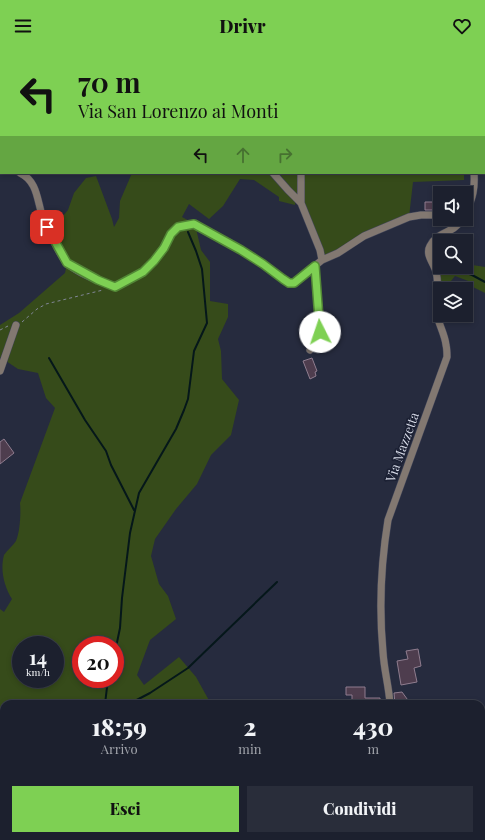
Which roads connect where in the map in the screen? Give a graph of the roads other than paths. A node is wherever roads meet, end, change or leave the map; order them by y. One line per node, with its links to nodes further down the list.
1 (21, 174): 10 (street)
2 (274, 174): 6 (street)
3 (300, 174): 6 (street)
4 (474, 174): 5 (street)
5 (473, 194)
6 (301, 203): 9 (street)
7 (433, 215): 9 (street)
8 (457, 226): 14 (street, Via Mazzetta)
9 (322, 260): 10 (street)
10 (315, 266): 12 (street)
11 (16, 325): 13 (street)
12 (310, 350)
13 (0, 371)
14 (390, 700)

